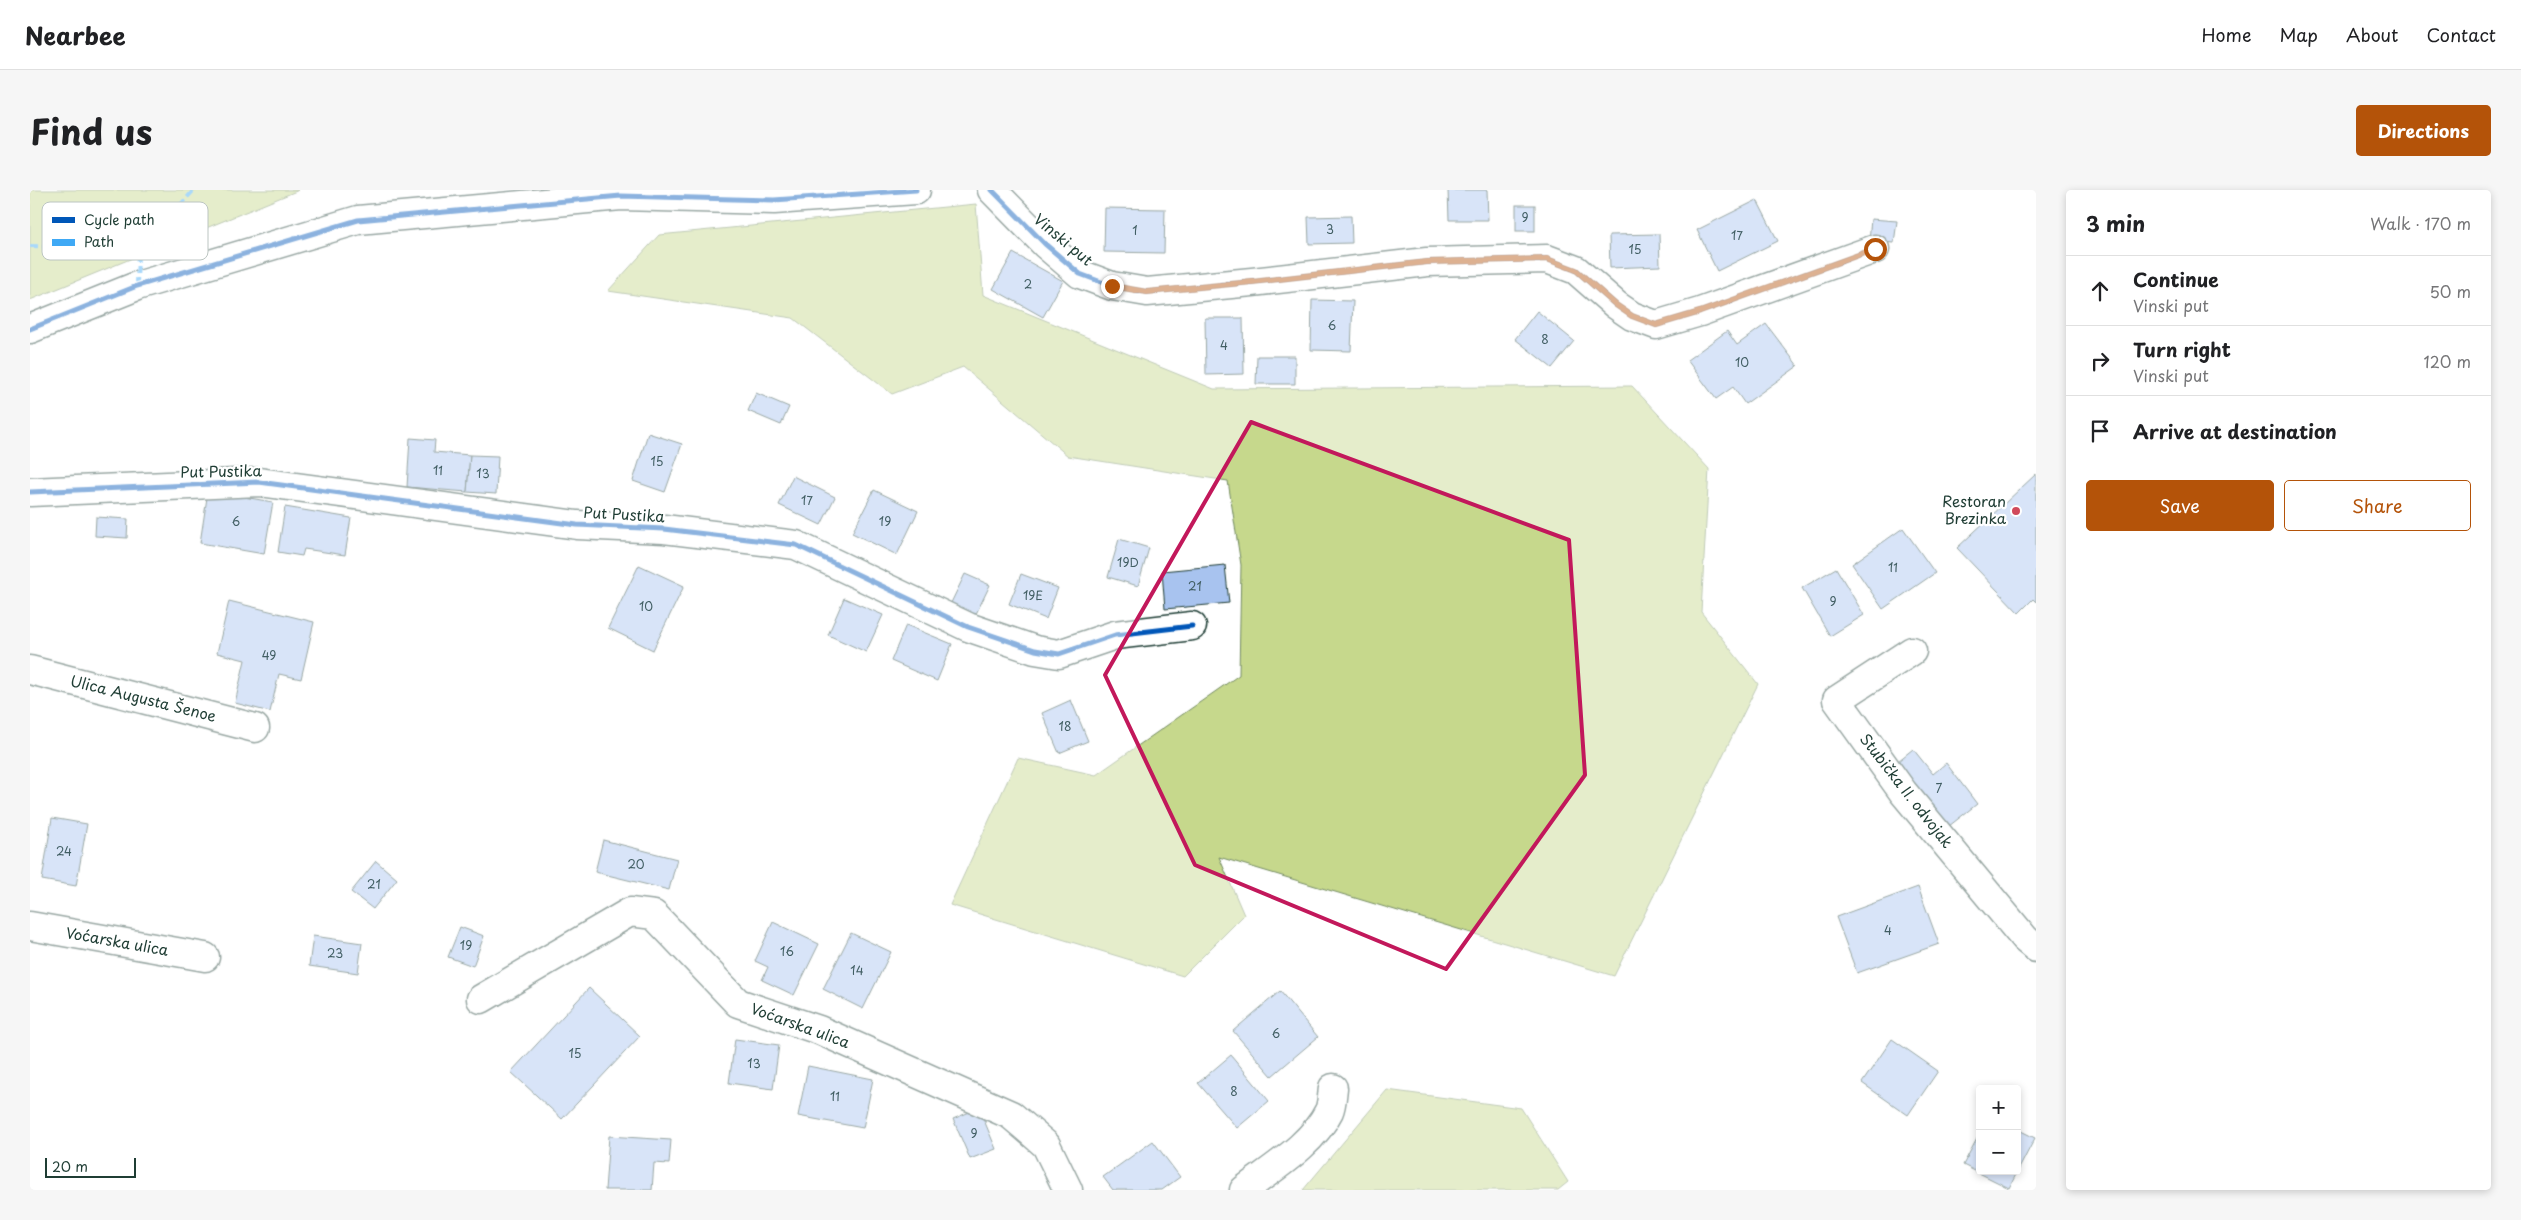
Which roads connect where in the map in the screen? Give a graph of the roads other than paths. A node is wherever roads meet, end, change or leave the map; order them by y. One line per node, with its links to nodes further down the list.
1 (916, 190): 4 (street)
2 (992, 190): 3 (street, Vinski put)
3 (1875, 249)
4 (30, 328)
5 (30, 492): 6 (street, Put Pustika)
6 (1192, 626)
7 (1912, 651): 11 (street, Stubička II. odvojak)
8 (30, 670): 9 (street, Ulica Augusta Šenoe)
9 (255, 728)
10 (30, 926): 12 (street, Voćarska ulica)
11 (2036, 948)
12 (205, 957)
13 (481, 999): 15 (street, Voćarska ulica)
14 (1333, 1088): 16 (street)
15 (1068, 1190)
16 (1244, 1190)

